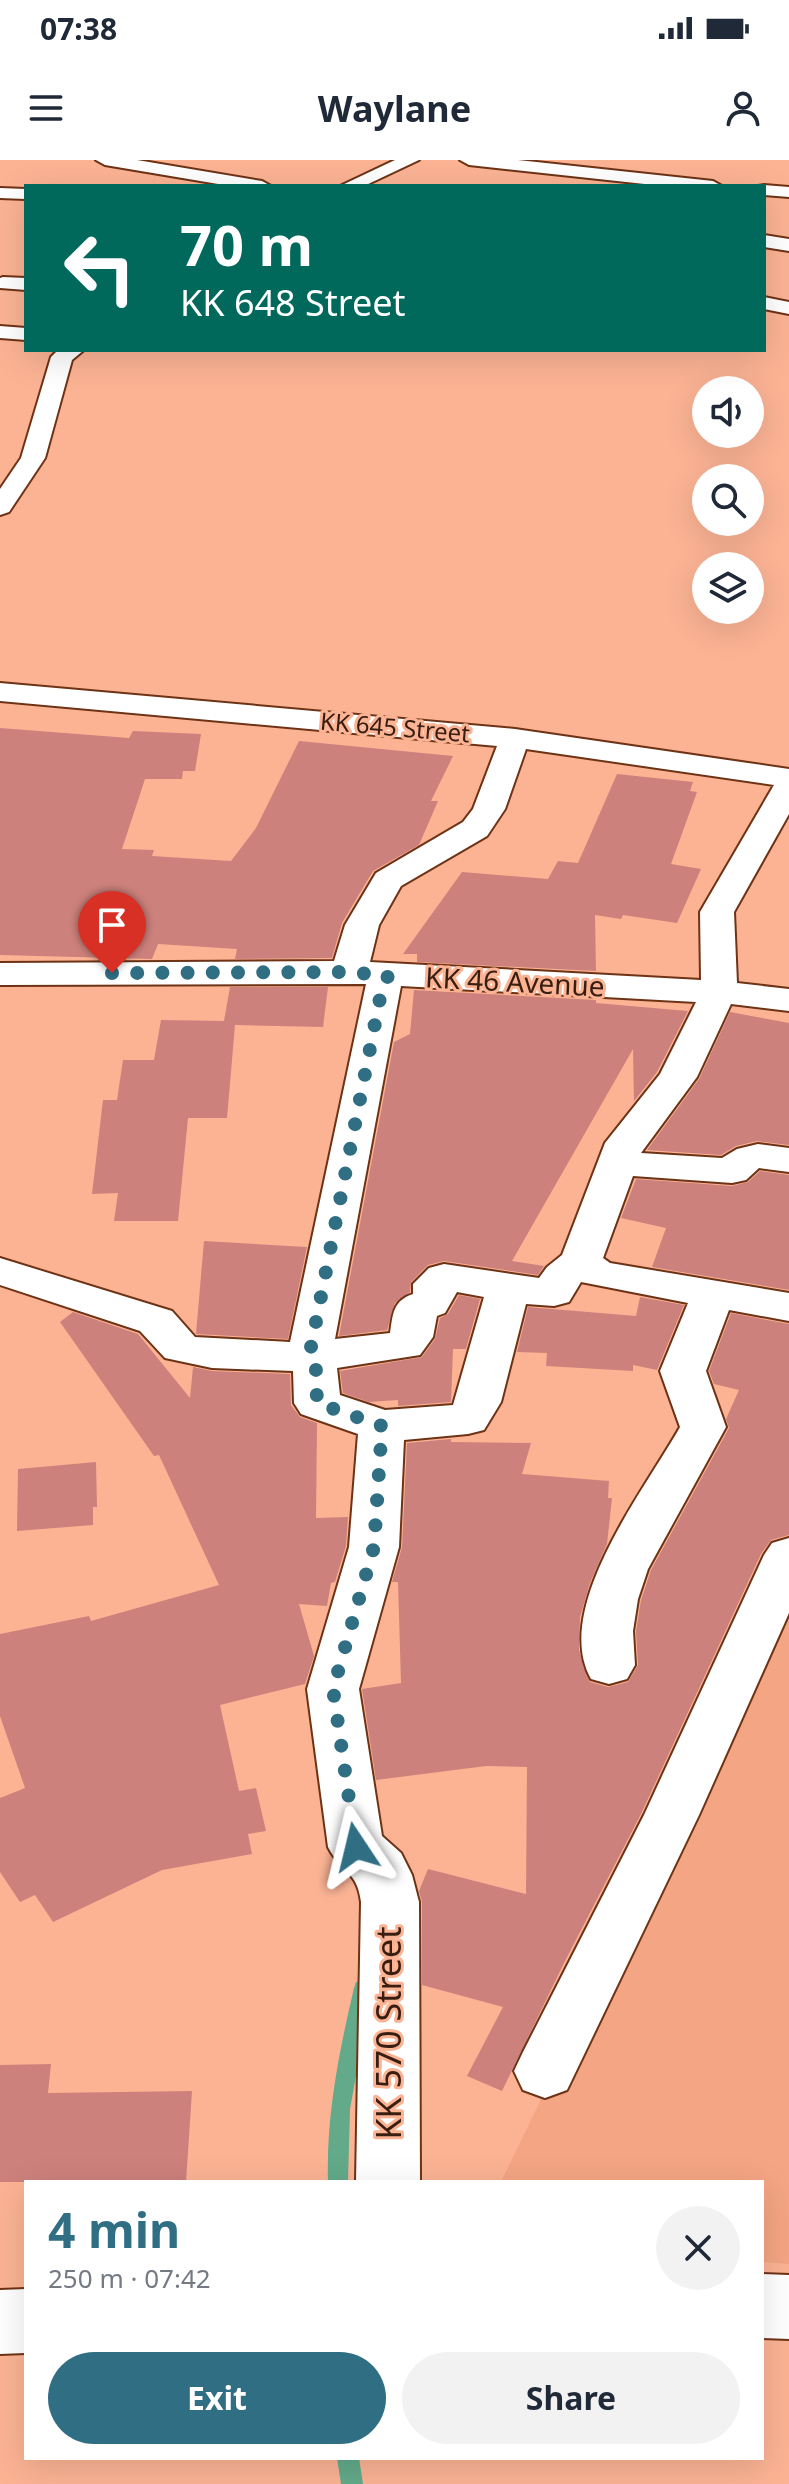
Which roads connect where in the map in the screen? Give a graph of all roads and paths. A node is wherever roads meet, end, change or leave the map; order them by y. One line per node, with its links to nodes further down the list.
1 (105, 160): 4 (street)
2 (410, 160): 5 (street)
3 (469, 160): 6 (street)
4 (226, 184)
5 (354, 184)
6 (694, 184)
7 (766, 190): 8 (street)
8 (789, 192)
9 (0, 193): 10 (street)
10 (24, 194)
11 (766, 241): 12 (street)
12 (789, 245)
13 (3, 283): 14 (street)
14 (24, 284)
15 (766, 303): 16 (street)
16 (789, 308)
17 (0, 332): 18 (street)
18 (24, 334)
19 (70, 352): 20 (street)
20 (0, 507)
21 (0, 692): 22 (street, KK 645 Street)
22 (515, 738): 23 (street, KK 645 Street); 26 (street)
23 (789, 778)
24 (789, 786): 27 (street)
25 (0, 974): 26 (street, KK 46 Avenue)
26 (368, 974): 27 (street, KK 46 Avenue); 36 (street)
27 (719, 992): 28 (street, KK 46 Avenue); 30 (street)
28 (789, 1000)
29 (789, 1160): 30 (street)
30 (617, 1163): 31 (street)
31 (581, 1261): 33 (street); 34 (street)
32 (0, 1271): 36 (street)
33 (518, 1290): 36 (street); 37 (street)
34 (713, 1295): 35 (street); 39 (street)
35 (789, 1307)
36 (309, 1357): 37 (street)
37 (382, 1426): 41 (street, KK 570 Street)
38 (789, 1555): 40 (street)
39 (609, 1665)
40 (545, 2071)
41 (388, 2180)
42 (764, 2306): 43 (street)
43 (789, 2307)
44 (24, 2321): 45 (street)
45 (0, 2322)

